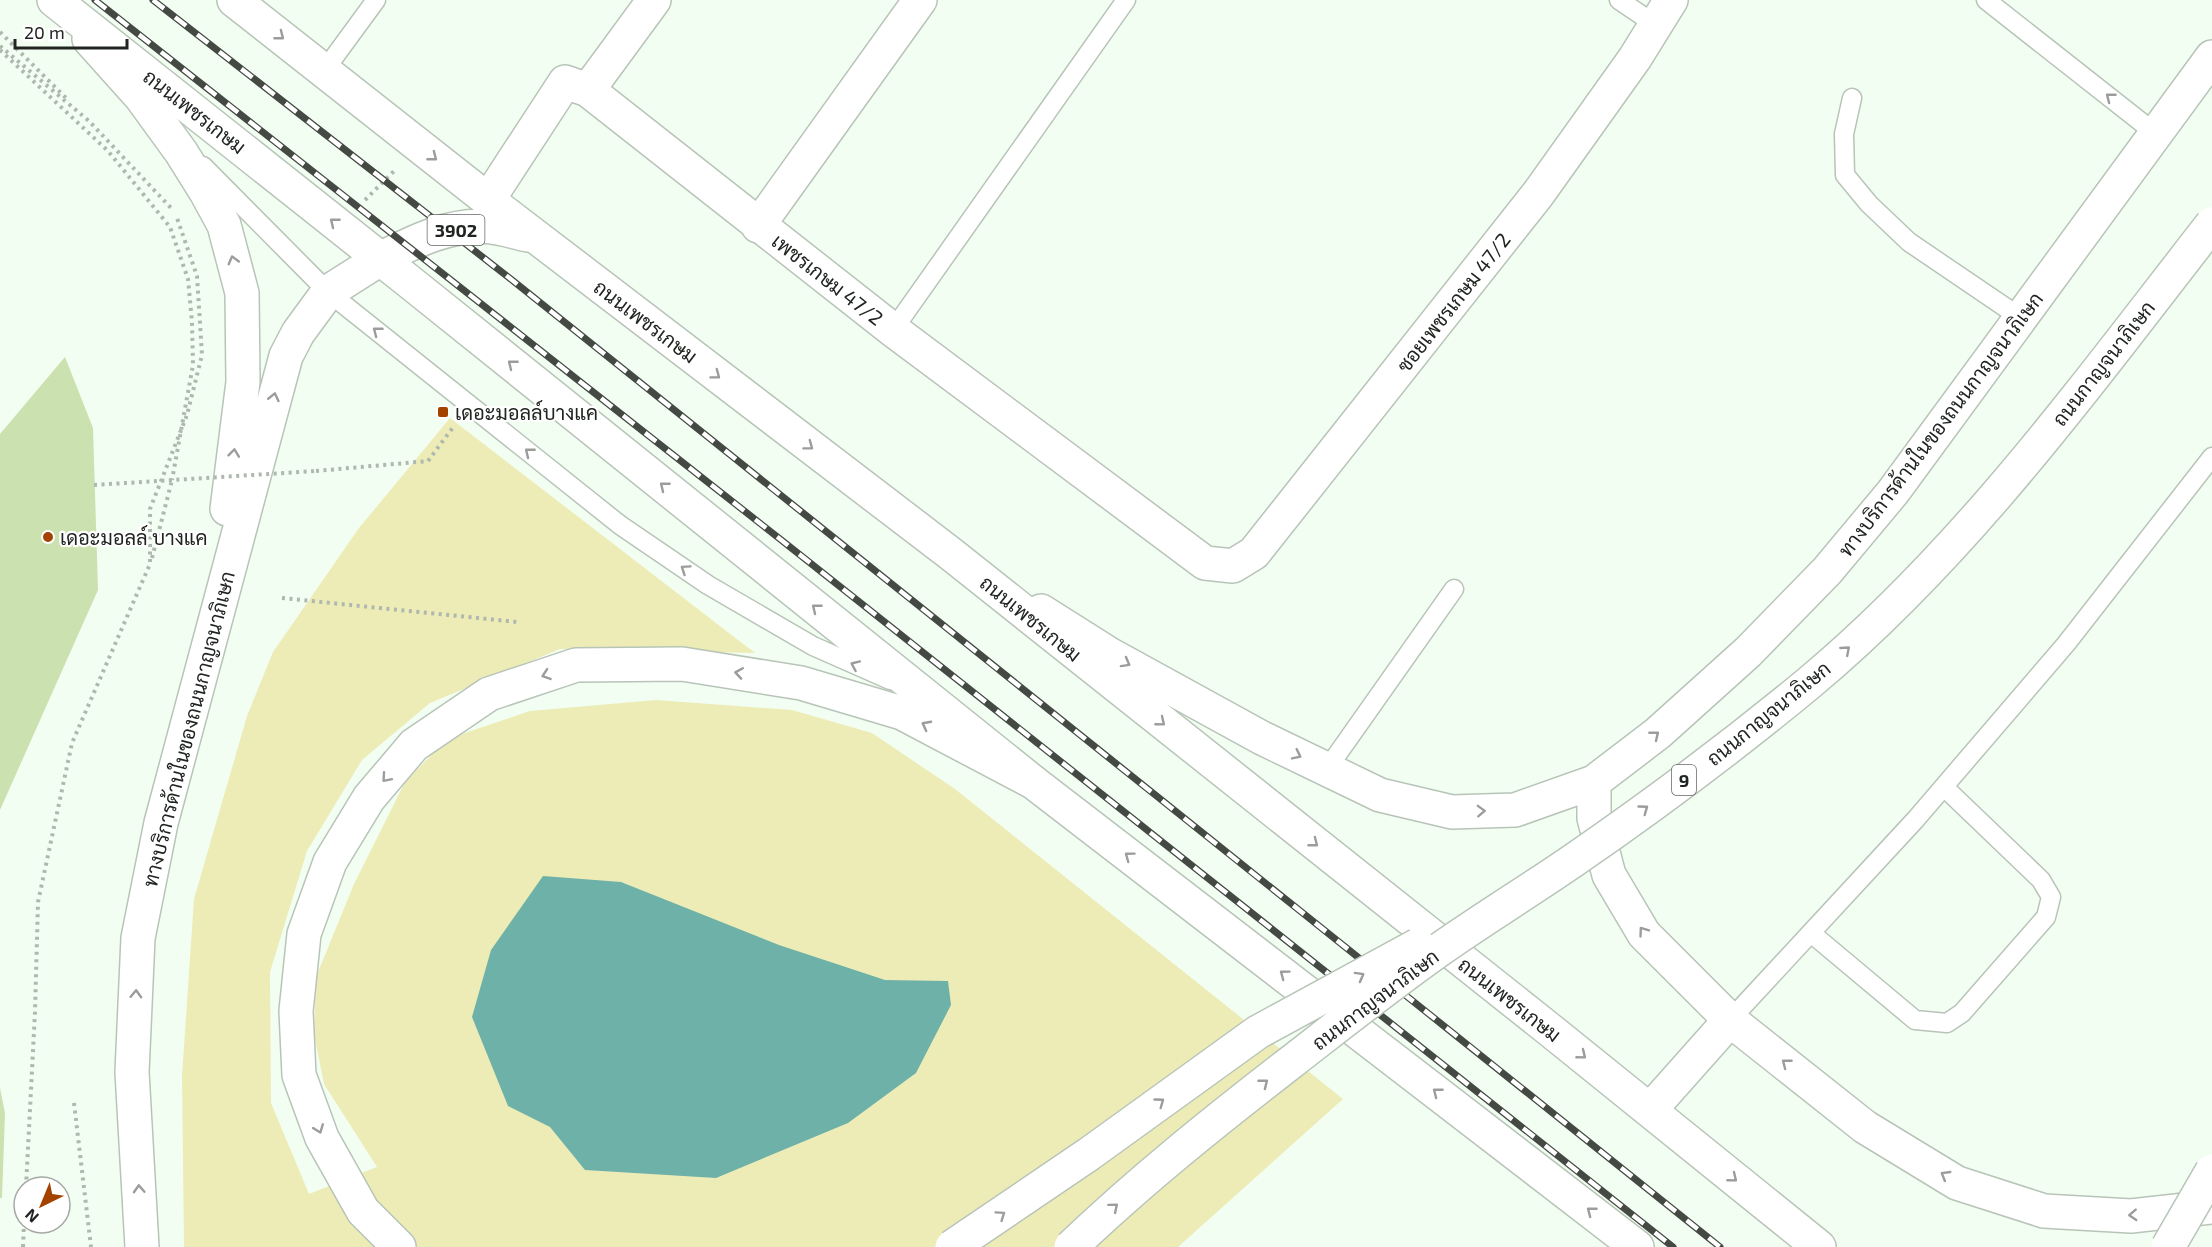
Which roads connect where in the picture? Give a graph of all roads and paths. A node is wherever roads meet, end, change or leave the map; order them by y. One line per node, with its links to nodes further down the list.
1 (48, 0): 16 (main road)
2 (54, 0): 26 (main road, ถนนเพชรเกษม, one-way to 2)
3 (234, 0): 14 (main road, ถนนเพชรเกษม, one-way to 14)
4 (376, 0): 14 (lane)
5 (654, 0): 15 (main road)
6 (920, 0): 24 (main road)
7 (1126, 0): 29 (lane)
8 (1619, 0): 10 (lane)
9 (1986, 0): 19 (lane, one-way to 9)
10 (1663, 12): 35 (main road, ซอยเพชรเกษม 47/2)
11 (0, 32): 18 (path)
12 (0, 48): 18 (path); 32 (path, bridge)
13 (2212, 57): 19 (main road, ทางบริการด้านในของถนนกาญจนาภิเษก)
14 (324, 71): 22 (main road, ถนนเพชรเกษม, one-way to 22)
15 (588, 90): 22 (main road); 24 (main road, เพชรเกษม 47/2)
16 (141, 97): 27 (lane); 40 (main road, one-way to 16)
17 (1852, 98): 28 (lane)
18 (89, 121): 36 (path)
19 (2155, 133): 28 (main road, ทางบริการด้านในของถนนกาญจนาภิเษก)
20 (395, 170): 21 (path)
21 (364, 200)
22 (488, 201): 25 (main road, ถนนเพชรเกษม)
23 (2212, 224): 46 (main road, ถนนกาญจนาภิเษก / 9, one-way to 23, bridge)
24 (758, 226): 29 (main road, เพชรเกษม 47/2)
25 (536, 237): 26 (main road, 3902); 34 (main road, ถนนเพชรเกษม, one-way to 34)
26 (380, 259): 27 (main road, ทางบริการด้านในของถนนกาญจนาภิเษก / 3902); 41 (main road, ถนนเพชรเกษม, one-way to 26)
27 (328, 292): 40 (main road, ทางบริการด้านในของถนนกาญจนาภิเษก / 3902, one-way to 27); 41 (lane, one-way to 27)
28 (2021, 318): 44 (main road, ทางบริการด้านในของถนนกาญจนาภิเษก, one-way to 28)
29 (893, 330): 35 (main road, เพชรเกษม 47/2)
30 (455, 425): 32 (path, bridge)
31 (2212, 457): 45 (lane)
32 (172, 480): 33 (path, bridge); 36 (path)
33 (94, 485)
34 (951, 554): 42 (main road, ทางบริการด้านในของถนนกาญจนาภิเษก, one-way to 42); 50 (main road, ถนนเพชรเกษม, one-way to 50)
35 (1205, 562)
36 (150, 564): 52 (path)
37 (1454, 589): 42 (lane)
38 (282, 598): 39 (path)
39 (517, 622)
40 (211, 636): 55 (main road, ทางบริการด้านในของถนนกาญจนาภิเษก / 3902, one-way to 40)
41 (927, 697): 43 (main road, ถนนเพชรเกษม)
42 (1327, 769): 44 (main road, ทางบริการด้านในของถนนกาญจนาภิเษก, one-way to 44)
43 (1033, 782): 56 (main road, one-way to 56); 59 (main road, ถนนเพชรเกษม, one-way to 43)
44 (1594, 782): 48 (main road, one-way to 44)
45 (1944, 787): 47 (lane); 47 (lane)
46 (1575, 860): 57 (main road, one-way to 46, bridge); 58 (main road, ถนนกาญจนาภิเษก / 9, one-way to 46, bridge)
47 (1811, 933): 48 (lane)
48 (1730, 1020): 50 (main road); 53 (main road, one-way to 48)
49 (74, 1103): 54 (path)
50 (1650, 1110): 60 (main road, ถนนเพชรเกษม, one-way to 60)
51 (2212, 1171): 61 (main road, bridge)
52 (27, 1175)
53 (2212, 1207)
54 (91, 1247)
55 (142, 1247)
56 (399, 1247)
57 (952, 1247)
58 (1071, 1247)
59 (1637, 1247)
60 (1820, 1247)
61 (2168, 1247)

